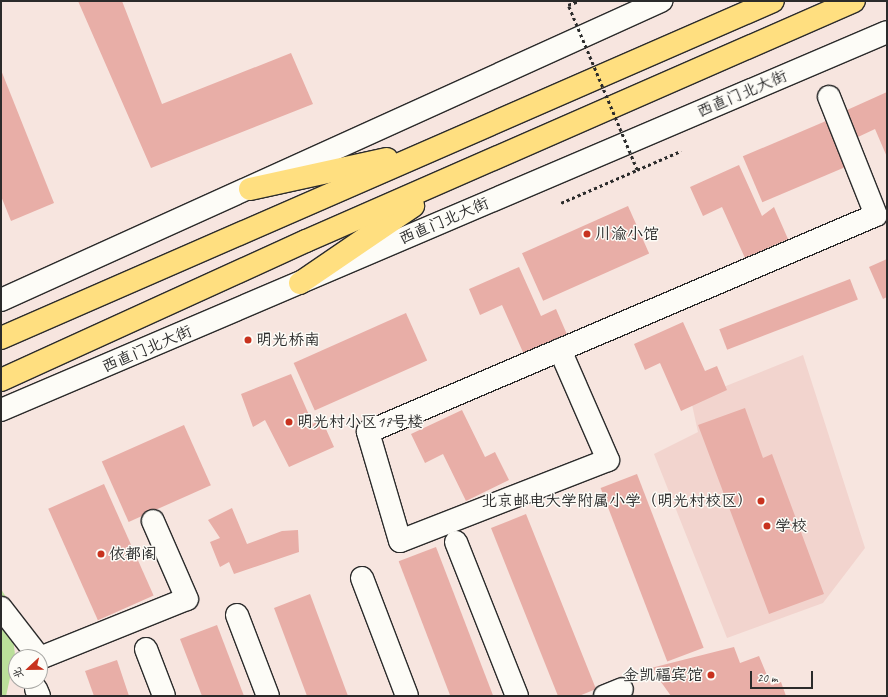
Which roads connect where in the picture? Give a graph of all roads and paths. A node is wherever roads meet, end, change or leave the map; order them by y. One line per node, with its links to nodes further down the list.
1 (579, 1): 9 (path, bridge)
2 (660, 1): 11 (street)
3 (773, 1): 7 (highway)
4 (854, 1): 10 (highway, 西直门北大街)
5 (887, 32): 14 (street, 西直门北大街)
6 (829, 97): 13 (street)
7 (443, 147): 11 (highway); 16 (highway)
8 (681, 151): 9 (path)
9 (637, 170): 12 (path, bridge)
10 (452, 179): 14 (highway); 18 (highway, 西直门北大街)
11 (250, 189): 15 (street)
12 (561, 203)
13 (881, 213): 17 (street)
14 (300, 283): 19 (street, 西直门北大街)
15 (1, 300)
16 (1, 338)
17 (560, 350): 17 (street)
18 (1, 380)
19 (1, 410)
20 (153, 521): 27 (street)
21 (456, 542): 31 (street)
22 (362, 578): 30 (street)
23 (1, 608): 25 (street)
24 (237, 615): 29 (street)
25 (33, 649)
26 (146, 649): 28 (street)
27 (48, 655)
28 (164, 696)
29 (268, 696)
30 (407, 696)
31 (517, 696)

